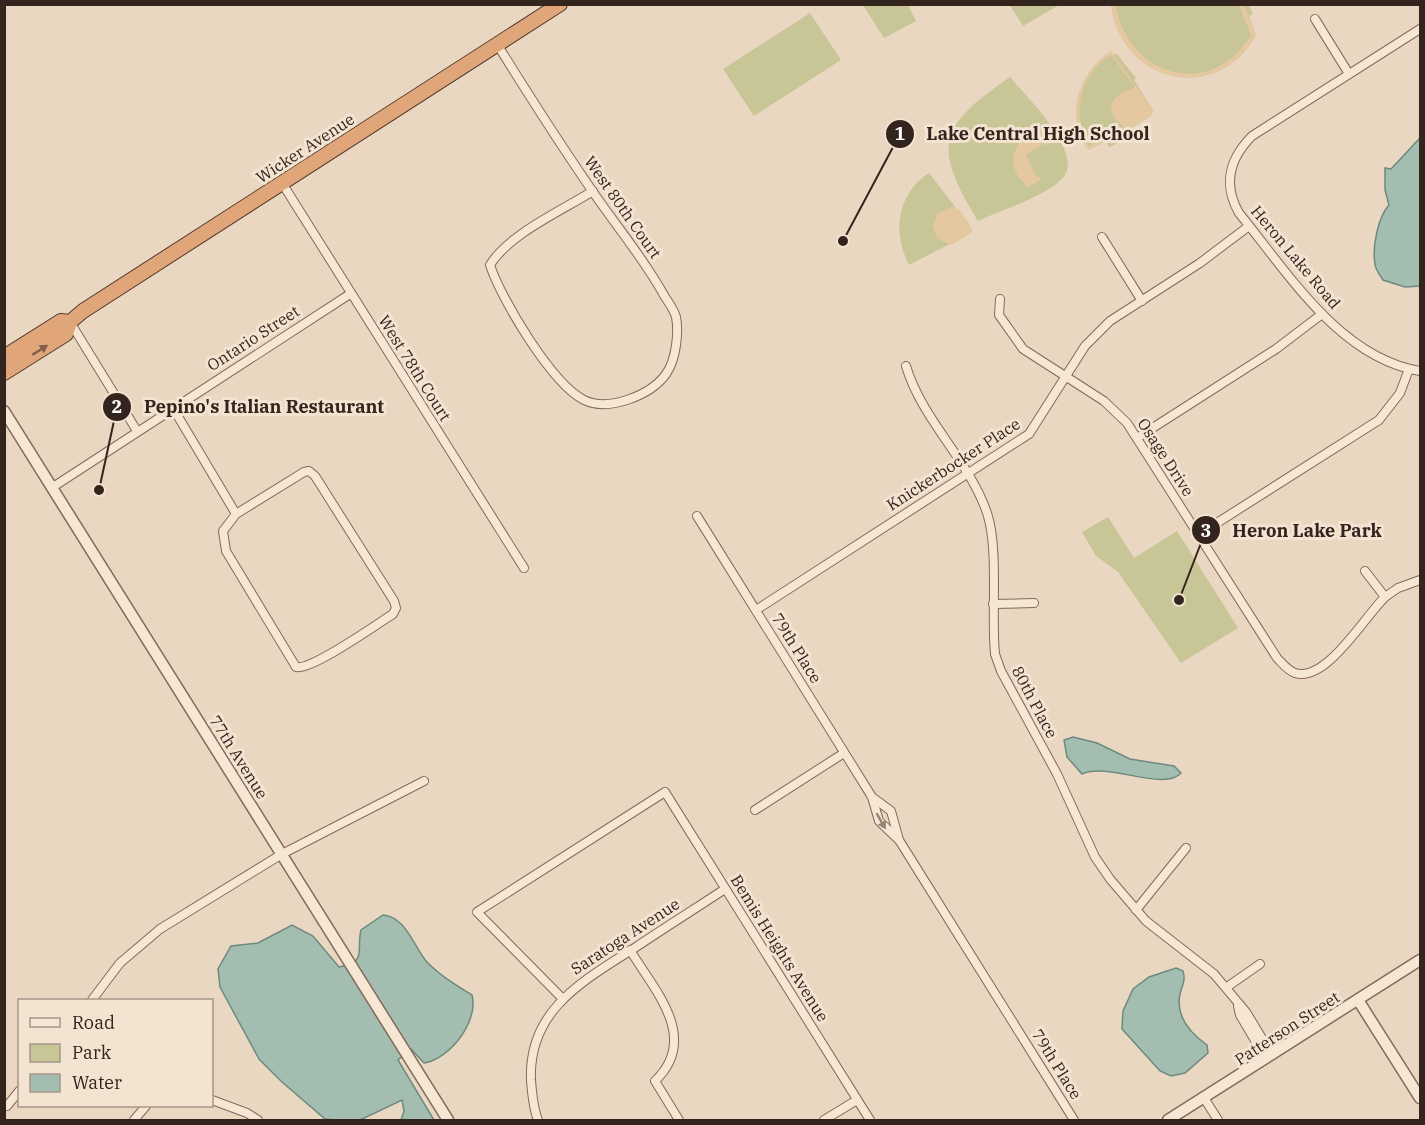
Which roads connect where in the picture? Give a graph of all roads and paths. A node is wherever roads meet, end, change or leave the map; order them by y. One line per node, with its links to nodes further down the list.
1 (560, 4): 4 (highway, Wicker Avenue)
2 (1315, 19): 5 (street)
3 (1420, 29): 5 (street, Heron Lake Road)
4 (497, 44): 6 (highway, Wicker Avenue); 7 (street, West 80th Court)
5 (1349, 74): 8 (street, Heron Lake Road)
6 (282, 183): 10 (street, West 78th Court); 14 (highway, Wicker Avenue)
7 (593, 191): 7 (street, West 80th Court)
8 (1249, 226): 12 (street, Knickerbocker Place); 13 (street, Heron Lake Road)
9 (1102, 237): 12 (street)
10 (350, 294): 21 (street, Ontario Street); 30 (street, West 78th Court)
11 (1000, 299): 20 (street, Osage Drive)
12 (1142, 301): 20 (street, Knickerbocker Place)
13 (1322, 314): 17 (street, Heron Lake Road); 24 (street)
14 (70, 322): 15 (highway, Wicker Avenue); 19 (highway, Wicker Avenue, one-way to 14); 23 (street)
15 (4, 357)
16 (906, 366): 25 (street, 80th Place)
17 (1409, 369): 18 (street, Heron Lake Road); 29 (street)
18 (1420, 370)
19 (4, 373)
20 (1065, 378): 24 (street, Osage Drive); 25 (street, Knickerbocker Place)
21 (173, 408): 23 (street, Ontario Street); 27 (street)
22 (4, 411): 26 (street, 77th Avenue)
23 (137, 431): 26 (street, Ontario Street)
24 (1137, 438): 29 (street, Osage Drive)
25 (966, 475): 35 (street, 80th Place); 36 (street, Knickerbocker Place)
26 (53, 487): 43 (street, 77th Avenue)
27 (236, 514): 27 (street)
28 (697, 516): 36 (street, 79th Place)
29 (1198, 535): 33 (street, Osage Drive)
30 (524, 568)
31 (1365, 571): 33 (street)
32 (1420, 580): 33 (street, Osage Drive)
33 (1385, 597)
34 (1034, 603): 35 (street)
35 (993, 604): 45 (street, 80th Place)
36 (756, 610): 37 (street, 79th Place)
37 (844, 753): 39 (street, 79th Place); 40 (street)
38 (424, 781): 43 (street)
39 (872, 797): 41 (street, 79th Place, one-way to 41); 41 (street, 79th Place)
40 (755, 810)
41 (899, 840): 68 (street, 79th Place)
42 (1186, 848): 45 (street)
43 (282, 854): 51 (street); 63 (street, 77th Avenue)
44 (725, 889): 46 (street, Saratoga Avenue); 50 (street, Bemis Heights Avenue); 58 (street, Bemis Heights Avenue)
45 (1136, 910): 49 (street, 80th Place)
46 (630, 950): 50 (street, Saratoga Avenue); 65 (street)
47 (1420, 960): 52 (street, Patterson Street)
48 (1260, 964): 49 (street)
49 (1227, 987): 53 (street, 80th Place)
50 (562, 998): 64 (street, Saratoga Avenue)
51 (93, 999)
52 (1358, 1000): 53 (street, Patterson Street); 56 (street)
53 (1269, 1057): 55 (street, Patterson Street)
54 (18, 1092): 59 (street)
55 (1204, 1098): 69 (street, Patterson Street); 70 (street)
56 (1420, 1098)
57 (213, 1100): 62 (street)
58 (857, 1100): 66 (street); 67 (street, Bemis Heights Avenue)
59 (7, 1106)
60 (145, 1107): 61 (street)
61 (134, 1120)
62 (258, 1120)
63 (448, 1120)
64 (538, 1120)
65 (679, 1120)
66 (824, 1120)
67 (870, 1120)
68 (1074, 1120)
69 (1168, 1120)
70 (1218, 1120)

